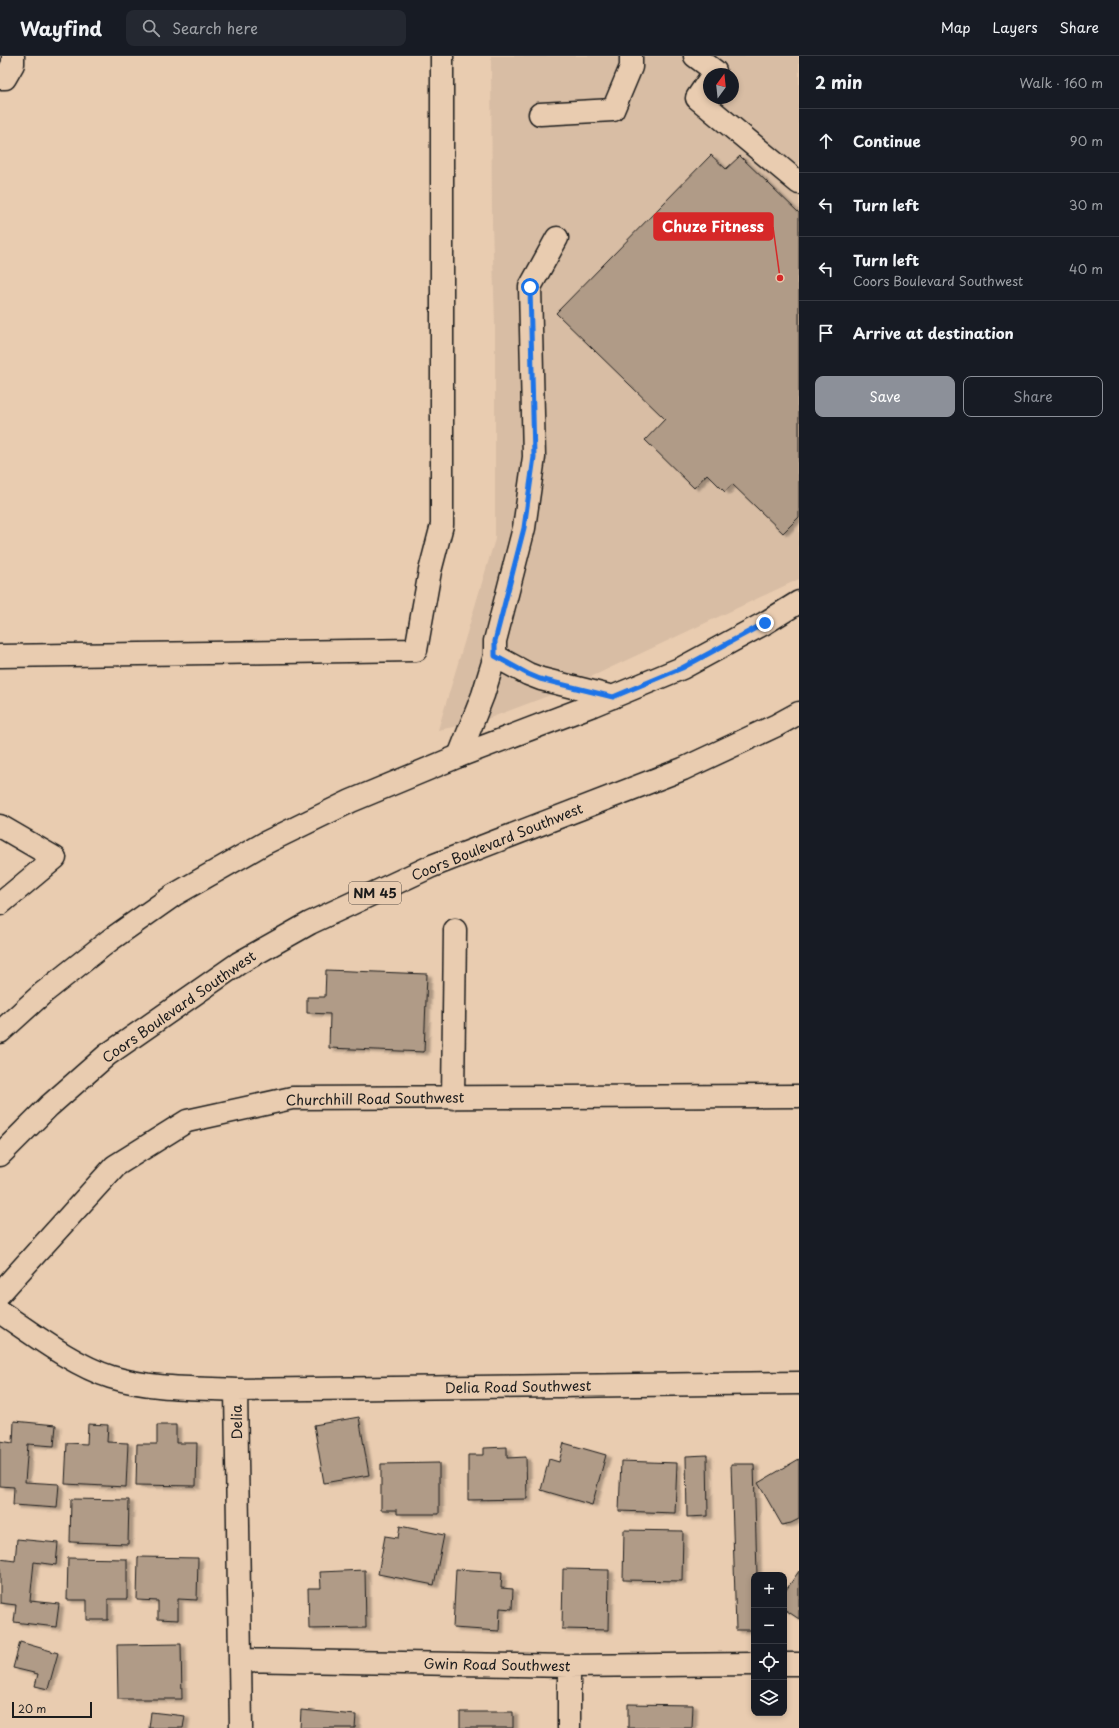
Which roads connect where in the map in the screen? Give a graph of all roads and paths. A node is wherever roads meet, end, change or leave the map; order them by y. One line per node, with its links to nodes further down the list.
1 (13, 56): 6 (street)
2 (442, 56): 14 (street)
3 (631, 56): 10 (street)
4 (695, 56): 5 (street)
5 (712, 68)
6 (0, 78)
7 (703, 89): 8 (street)
8 (703, 103)
9 (704, 104): 11 (street)
10 (540, 114)
11 (799, 183)
12 (557, 238): 15 (street)
13 (799, 602): 16 (street)
14 (0, 656)
15 (495, 656): 16 (street); 18 (street)
16 (613, 697): 18 (street)
17 (799, 713): 25 (street, Coors Boulevard Southwest / NM 45)
18 (459, 756): 22 (street)
19 (0, 826): 20 (street)
20 (0, 904)
21 (455, 930): 24 (street)
22 (0, 1032)
23 (799, 1096): 24 (street, Churchhill Road Southwest)
24 (454, 1098): 26 (street, Churchhill Road Southwest)
25 (0, 1156)
26 (0, 1294)
27 (0, 1312): 29 (street, Delia)
28 (799, 1383): 29 (street, Delia Road Southwest)
29 (236, 1390): 30 (street, Delia)
30 (241, 1660): 34 (street, Gwin Road Southwest); 35 (street, Delia)
31 (751, 1664): 34 (street, Gwin Road Southwest)
32 (787, 1664): 33 (street)
33 (799, 1664)
34 (569, 1666): 36 (street)
35 (241, 1728)
36 (569, 1728)

